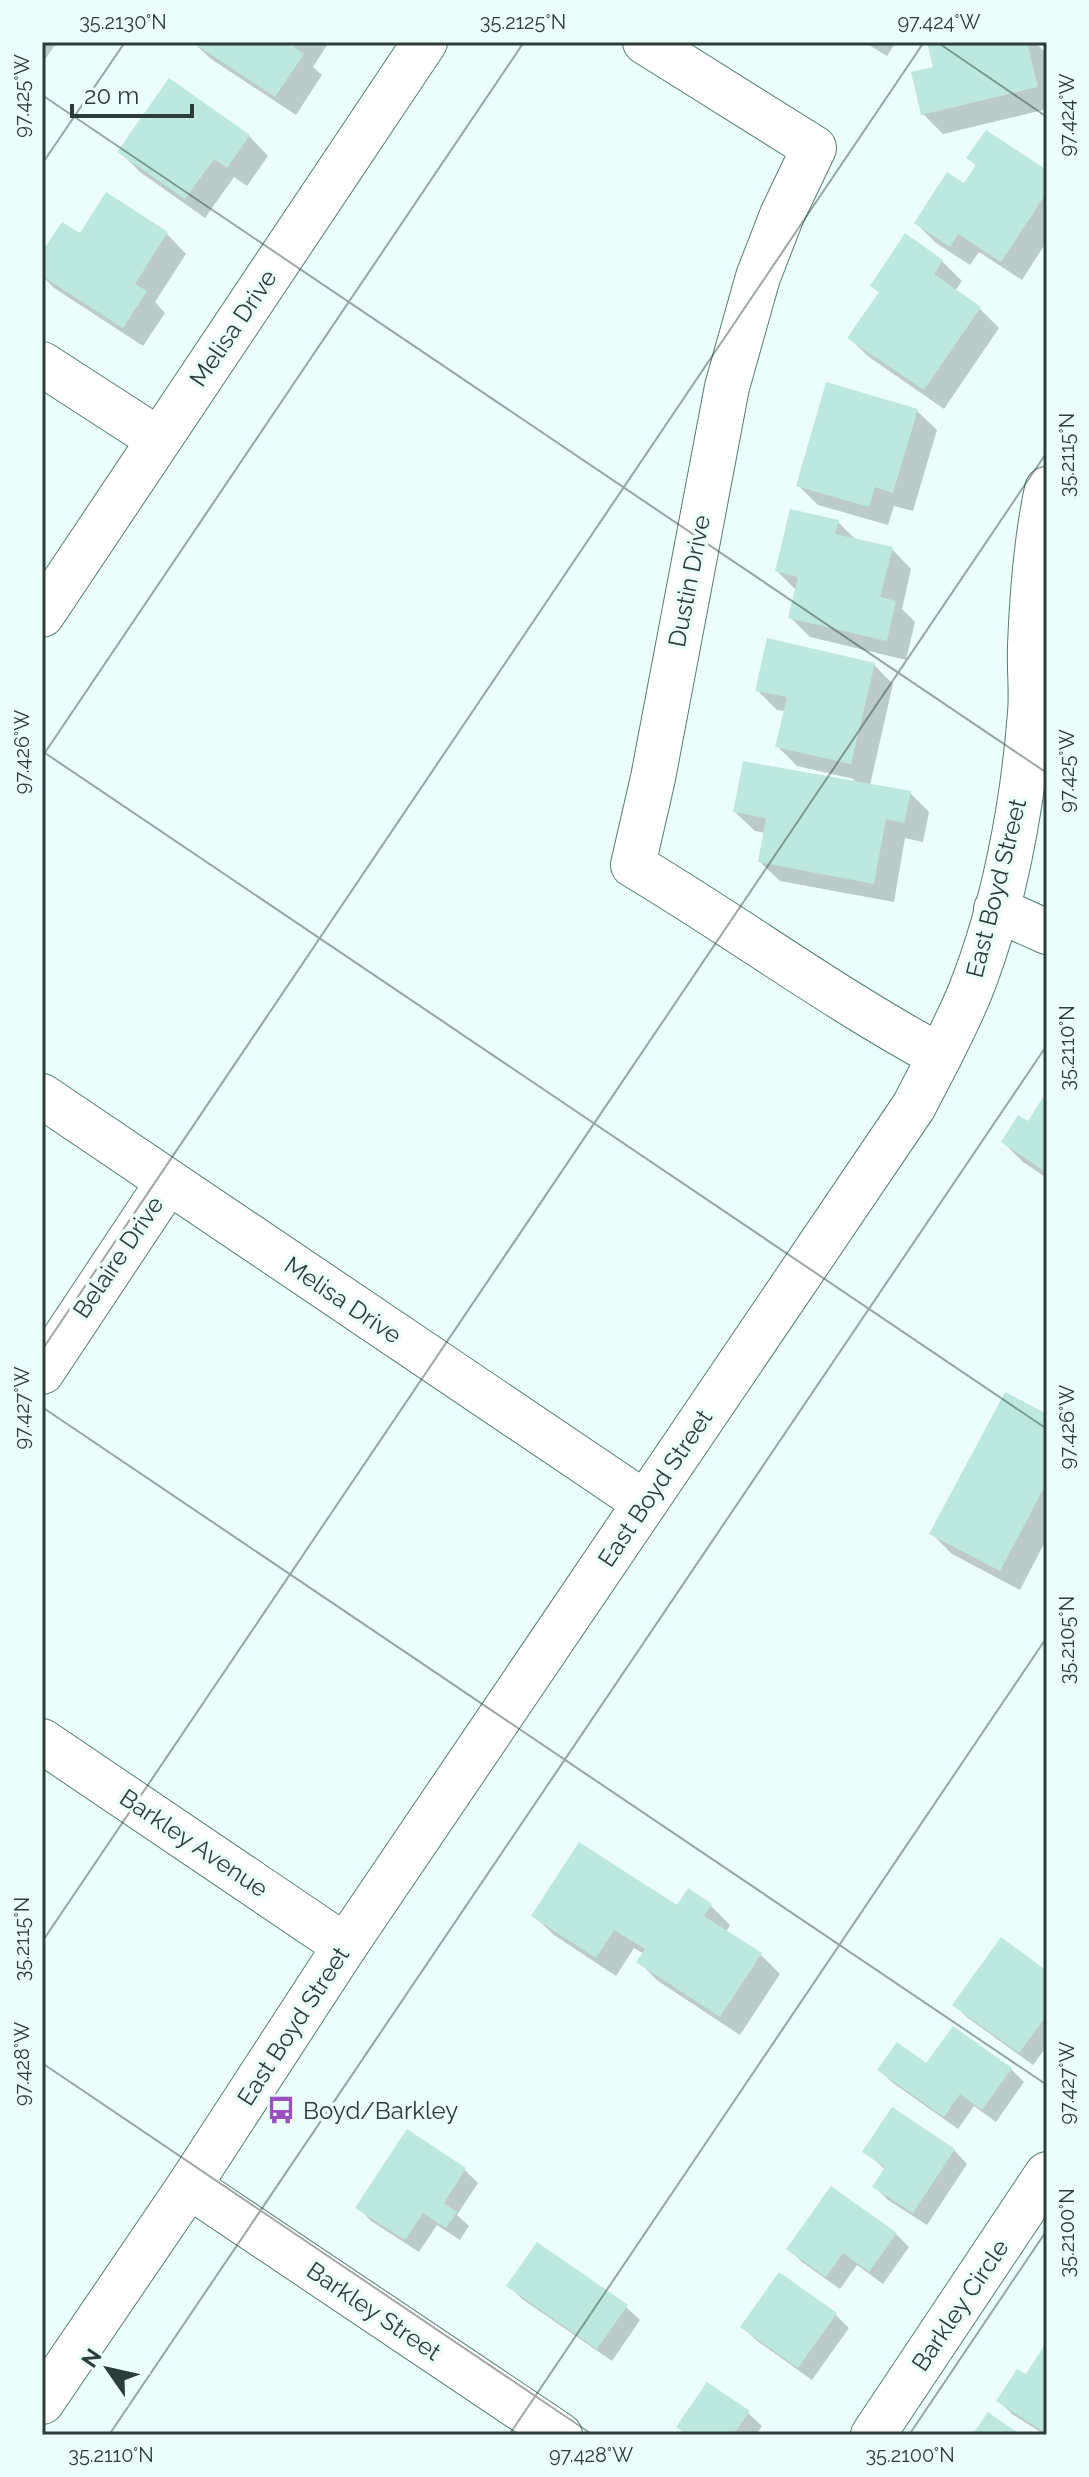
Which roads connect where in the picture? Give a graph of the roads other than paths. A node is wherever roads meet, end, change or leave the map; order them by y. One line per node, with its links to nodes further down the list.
1 (425, 42): 4 (street, Melisa Drive)
2 (645, 42): 9 (street, Dustin Drive)
3 (42, 364): 4 (street)
4 (158, 439): 6 (street, Melisa Drive)
5 (1047, 489): 7 (street, East Boyd Street)
6 (42, 615)
7 (996, 909): 8 (street); 9 (street, East Boyd Street)
8 (1047, 932)
9 (940, 1056): 13 (street, East Boyd Street)
10 (42, 1096): 11 (street, Melisa Drive)
11 (168, 1182): 12 (street, Belaire Drive); 13 (street, Melisa Drive)
12 (42, 1372)
13 (645, 1503): 15 (street, East Boyd Street)
14 (42, 1741): 15 (street, Barkley Avenue)
15 (345, 1946): 17 (street, East Boyd Street)
16 (1047, 2174): 20 (street, Barkley Circle)
17 (189, 2186): 18 (street, East Boyd Street); 19 (street, Barkley Street)
18 (42, 2402)
19 (560, 2435)
20 (873, 2435)

